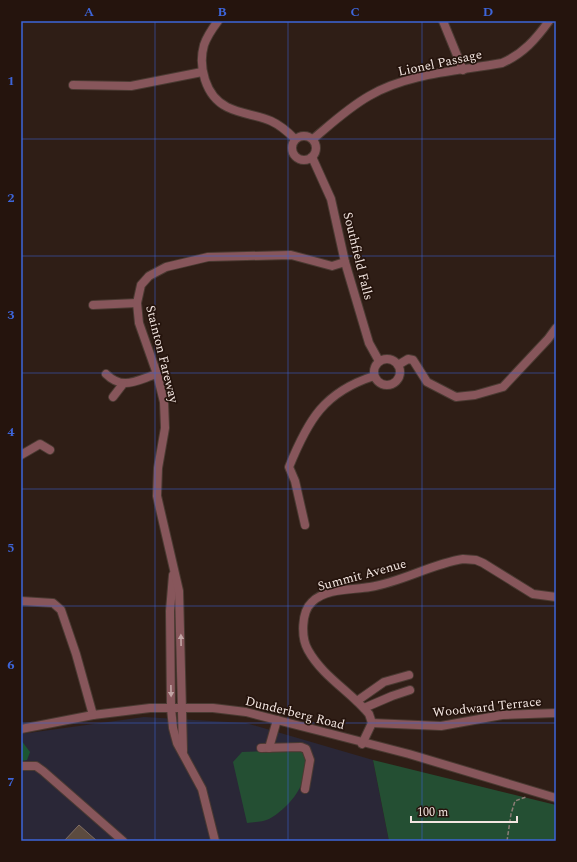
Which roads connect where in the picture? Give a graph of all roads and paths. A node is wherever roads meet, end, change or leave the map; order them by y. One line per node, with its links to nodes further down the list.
1 (218, 21): 5 (street)
2 (443, 21): 4 (street)
3 (549, 21): 4 (street, Lionel Passage)
4 (463, 70): 8 (street, Lionel Passage)
5 (202, 72): 6 (street); 7 (street)
6 (73, 85)
7 (295, 139): 8 (street); 9 (street)
8 (313, 139): 9 (street)
9 (312, 157): 10 (street, Southfield Falls)
10 (345, 262): 11 (street, Stainton Fareway); 14 (street, Southfield Falls)
11 (137, 303): 12 (street); 17 (street, Stainton Fareway)
12 (93, 305)
13 (556, 328): 15 (street)
14 (379, 361): 15 (street); 18 (street)
15 (398, 365): 18 (street)
16 (106, 374): 19 (street)
17 (157, 374): 19 (street); 24 (street, Stainton Fareway)
18 (374, 376): 23 (street)
19 (123, 384): 20 (street)
20 (113, 397)
21 (50, 450): 22 (street)
22 (21, 455)
23 (305, 525)
24 (173, 568): 27 (street, Stainton Fareway); 28 (street, Stainton Fareway)
25 (556, 597): 33 (street, Summit Avenue)
26 (21, 601): 38 (street)
27 (170, 610): 28 (street); 29 (street, Stainton Fareway)
28 (180, 610): 30 (street, Stainton Fareway, one-way to 28)
29 (170, 655): 30 (street); 35 (street, Stainton Fareway, one-way to 35)
30 (181, 656): 34 (street, Stainton Fareway)
31 (409, 675): 33 (street)
32 (410, 690): 36 (street)
33 (356, 701): 36 (street, Summit Avenue)
34 (181, 707): 35 (street, Dunderberg Road); 39 (street, Dunderberg Road); 43 (street, Stainton Fareway)
35 (171, 708): 38 (street, Dunderberg Road); 43 (street, Stainton Fareway)
36 (364, 708): 40 (street, Summit Avenue)
37 (556, 713): 40 (street, Woodward Terrace)
38 (93, 715): 41 (street, Dunderberg Road)
39 (277, 720): 42 (street, Dunderberg Road); 45 (street)
40 (372, 723): 42 (street)
41 (21, 729)
42 (362, 744): 46 (street, Dunderberg Road)
43 (183, 751): 49 (street, Stainton Fareway)
44 (21, 766): 48 (street)
45 (306, 789)
46 (536, 792): 47 (street, Dunderberg Road); 50 (path)
47 (556, 798)
48 (123, 841)
49 (215, 841)
50 (507, 841)

